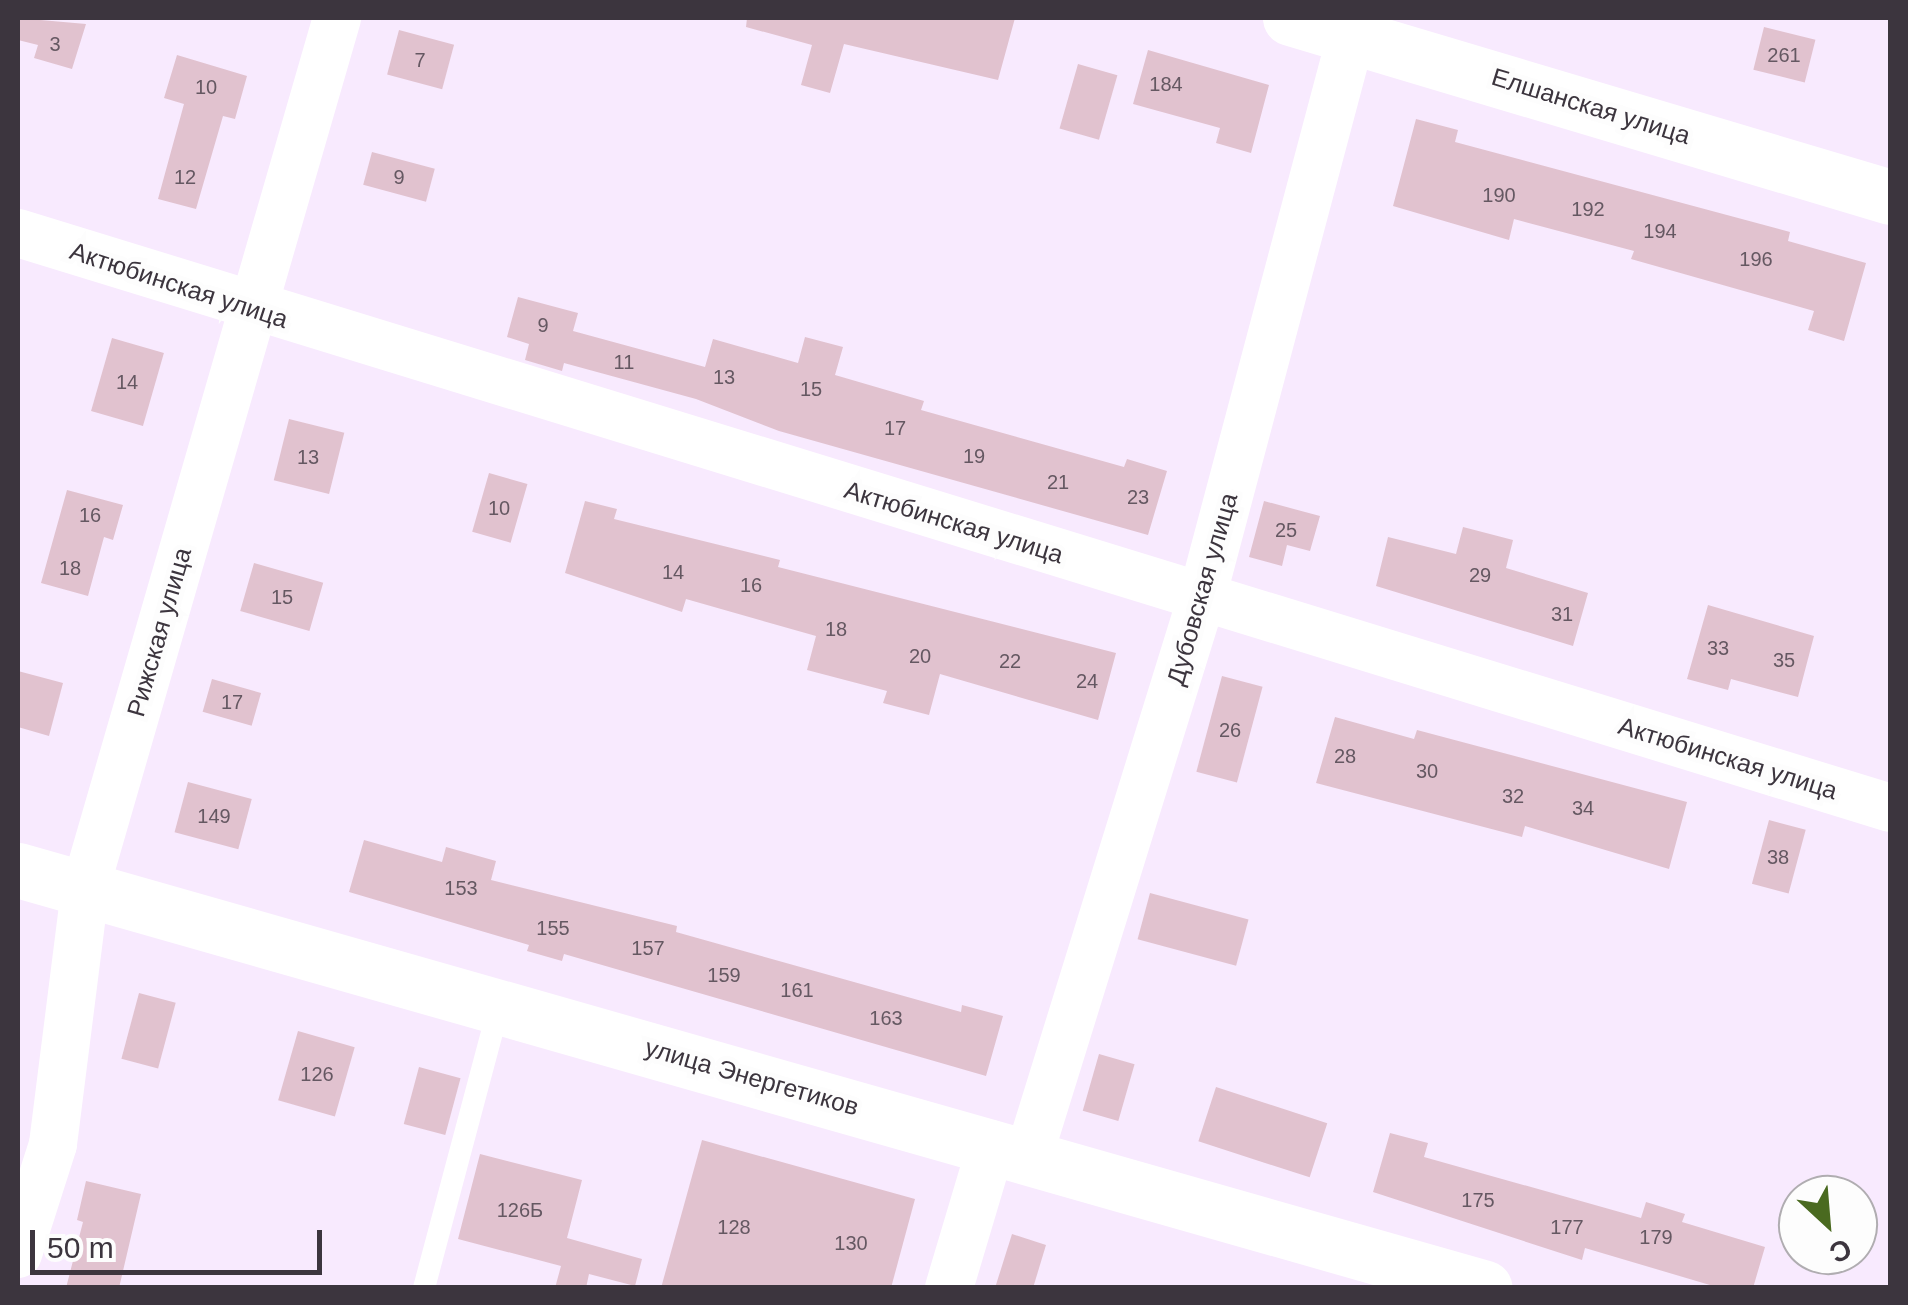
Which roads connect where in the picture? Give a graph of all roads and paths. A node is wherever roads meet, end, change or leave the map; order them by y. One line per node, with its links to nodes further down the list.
1 (337, 18): 6 (street, Рижская улица)
2 (1290, 18): 3 (main road, Елшанская улица)
3 (1354, 26): 4 (main road, Елшанская улица); 7 (street, Дубовская улица)
4 (1890, 197)
5 (18, 233): 6 (street, Актюбинская улица)
6 (253, 310): 7 (street, Актюбинская улица); 10 (street, Рижская улица)
7 (1202, 597): 8 (street, Актюбинская улица); 12 (street, Дубовская улица)
8 (1890, 808)
9 (18, 870): 10 (main road, улица Энергетиков)
10 (85, 889): 11 (main road, улица Энергетиков); 13 (street, Рижская улица)
11 (500, 1006): 12 (main road, улица Энергетиков); 14 (lane)
12 (1011, 1150): 15 (street, Дубовская улица); 16 (main road, улица Энергетиков)
13 (18, 1254)
14 (424, 1288)
15 (950, 1288)
16 (1486, 1288)

